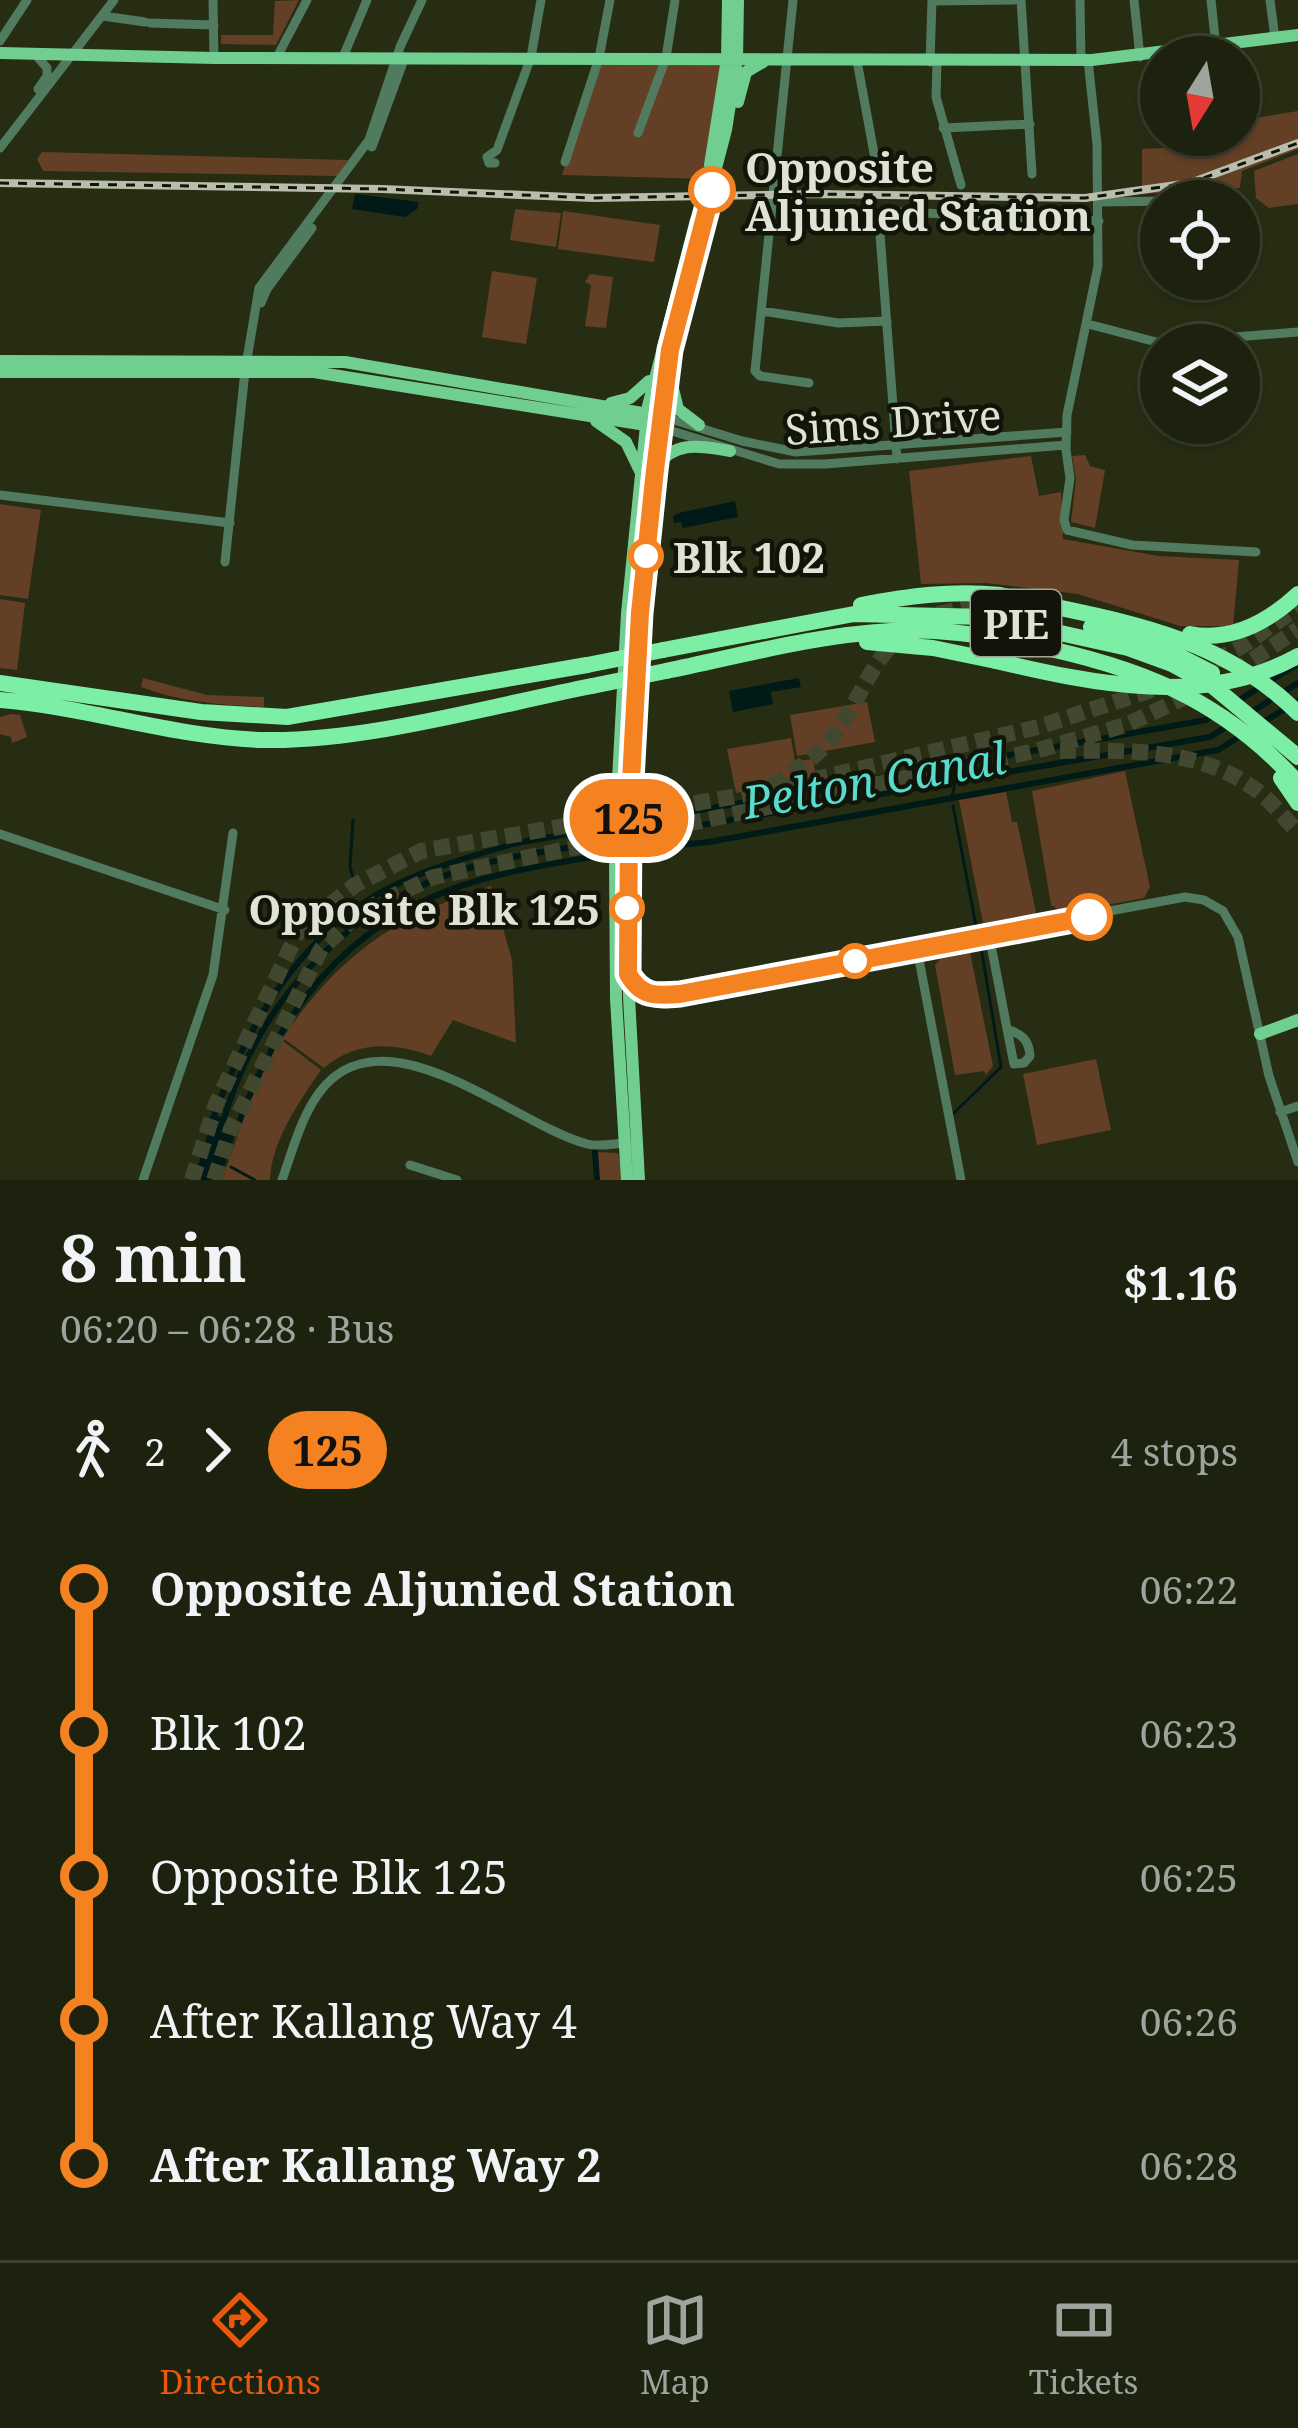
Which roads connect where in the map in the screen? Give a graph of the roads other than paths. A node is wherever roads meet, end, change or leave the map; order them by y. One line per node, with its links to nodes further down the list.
1 (27, 0): 25 (street)
2 (114, 0): 19 (street)
3 (213, 0): 20 (street)
4 (307, 0): 29 (street)
5 (367, 0): 30 (street)
6 (422, 0): 31 (street)
7 (541, 0): 34 (street)
8 (610, 0): 35 (street)
9 (675, 0): 36 (street)
10 (728, 0): 38 (main road)
11 (738, 0): 38 (main road)
12 (793, 0): 40 (street)
13 (1017, 0): 18 (street); 41 (street)
14 (1080, 0): 42 (street)
15 (1134, 0): 32 (street)
16 (1211, 0): 22 (street)
17 (1270, 0): 23 (street)
18 (932, 1): 44 (street)
19 (103, 16): 20 (street); 28 (street)
20 (214, 25): 33 (street)
21 (1298, 35): 23 (main road)
22 (1215, 36)
23 (1275, 38): 24 (main road)
24 (1260, 40)
25 (0, 41)
26 (0, 53): 27 (main road)
27 (35, 53): 28 (main road); 50 (street)
28 (74, 54): 33 (main road); 50 (street)
29 (277, 57): 30 (main road); 33 (main road)
30 (343, 57): 31 (main road)
31 (401, 57): 34 (main road); 65 (street)
32 (1140, 57): 42 (main road)
33 (214, 58)
34 (531, 58): 35 (main road); 51 (street)
35 (599, 58): 36 (main road); 52 (street)
36 (665, 58): 37 (main road); 49 (street)
37 (696, 58): 38 (main road); 45 (main road)
38 (732, 59): 39 (main road); 45 (main road); 48 (main road)
39 (771, 59): 40 (main road); 48 (main road)
40 (787, 59): 43 (main road); 59 (street)
41 (1024, 60): 42 (main road); 44 (main road); 46 (street)
42 (1087, 60): 57 (street)
43 (857, 61): 44 (main road); 53 (street)
44 (934, 62): 47 (street)
45 (724, 84): 67 (main road)
46 (1030, 124): 47 (street); 54 (street)
47 (943, 128): 55 (street)
48 (726, 130): 64 (main road)
49 (638, 134)
50 (0, 144)
51 (497, 150)
52 (565, 162)
53 (876, 164)
54 (1032, 174)
55 (961, 185)
56 (1140, 201): 57 (street)
57 (1099, 202): 58 (street)
58 (1099, 221): 60 (street); 61 (street)
59 (762, 311): 60 (street); 68 (street)
60 (887, 321): 74 (street)
61 (1088, 327): 62 (street); 73 (street)
62 (1298, 332)
63 (0, 361): 65 (main road)
64 (667, 366): 71 (main road); 72 (main road)
65 (250, 369): 66 (main road); 69 (main road); 70 (main road); 80 (street)
66 (0, 372)
67 (653, 375): 69 (main road); 71 (main road)
68 (809, 383)
69 (596, 404): 71 (main road)
70 (582, 413): 71 (main road); 78 (main road)
71 (653, 420): 72 (street, Sims Drive); 76 (street, Sims Drive); 78 (main road)
72 (699, 425): 74 (street, Sims Drive)
73 (1068, 426): 74 (street, Sims Drive); 75 (street)
74 (896, 446): 77 (street)
75 (1066, 448): 77 (street, Sims Drive); 81 (street)
76 (730, 451): 77 (street, Sims Drive); 78 (main road)
77 (897, 459)
78 (648, 471): 101 (main road, bridge)
79 (0, 495): 80 (street)
80 (230, 525): 82 (street)
81 (1256, 551)
82 (225, 562)
83 (1298, 593): 86 (highway)
84 (1032, 612): 92 (highway)
85 (828, 618): 86 (highway); 91 (highway, PIE, bridge); 92 (highway, PIE)
86 (1172, 634): 90 (highway)
87 (832, 642): 89 (highway, bridge); 93 (highway, bridge); 95 (highway, PIE)
88 (1298, 645): 90 (highway)
89 (1298, 656)
90 (1265, 675): 94 (highway)
91 (0, 681)
92 (1234, 696): 95 (highway, PIE)
93 (4, 702)
94 (1296, 711)
95 (1258, 730): 96 (highway, PIE); 97 (highway, PIE); 98 (highway)
96 (1292, 751)
97 (1298, 783)
98 (1298, 803)
99 (233, 833): 102 (street)
100 (0, 834): 102 (street)
101 (621, 856): 105 (main road); 107 (main road)
102 (225, 910): 117 (street)
103 (983, 937): 104 (street); 109 (street); 110 (street)
104 (917, 949): 106 (street); 122 (street)
105 (628, 974): 106 (main road); 107 (main road)
106 (653, 996): 107 (street)
107 (622, 998): 113 (main road); 114 (main road)
108 (1298, 1020): 110 (main road)
109 (1007, 1029)
110 (1260, 1034): 112 (street)
111 (1298, 1106): 112 (street)
112 (1280, 1112): 115 (street)
113 (623, 1143): 114 (street); 118 (street); 120 (main road)
114 (637, 1153): 121 (main road)
115 (1298, 1162)
116 (410, 1166): 119 (street)
117 (143, 1180)
118 (282, 1180)
119 (457, 1180)
120 (627, 1180)
121 (639, 1180)
122 (961, 1180)

